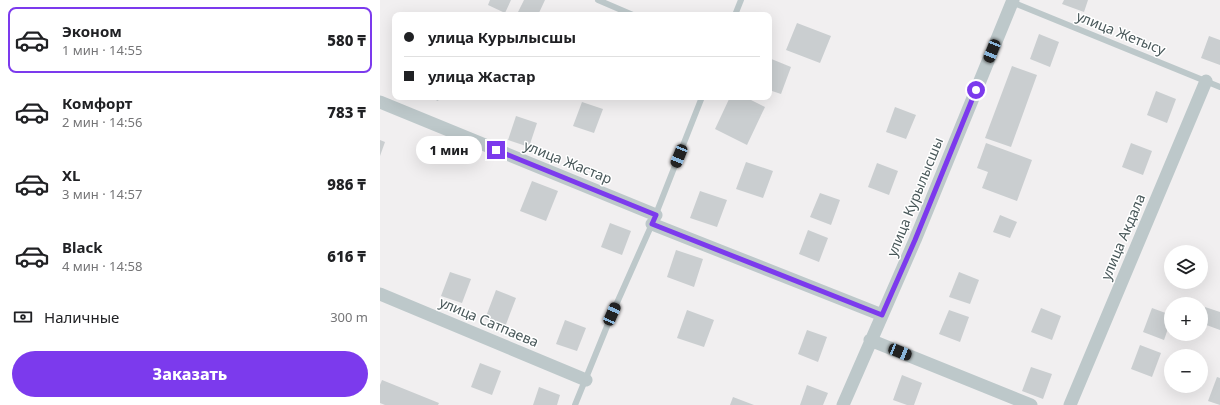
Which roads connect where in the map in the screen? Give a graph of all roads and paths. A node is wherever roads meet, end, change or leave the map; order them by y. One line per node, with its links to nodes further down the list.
1 (598, 0): 4 (lane)
2 (740, 0): 5 (lane)
3 (1012, 1): 6 (lane, улица Жетысу); 12 (street, улица Курылысшы)
4 (626, 12)
5 (736, 12)
6 (1206, 81): 7 (lane, улица Жетысу); 18 (street, улица Акдала)
7 (1220, 87)
8 (701, 100): 10 (lane)
9 (380, 102): 10 (street, улица Жастар)
10 (654, 219): 12 (street, улица Жастар); 14 (lane)
11 (380, 294): 14 (street, улица Сатпаева)
12 (882, 315): 13 (street, улица Курылысшы)
13 (870, 340): 16 (street, улица Курылысшы); 17 (street)
14 (586, 380): 15 (lane)
15 (575, 405)
16 (843, 405)
17 (1032, 405)
18 (1070, 405)

